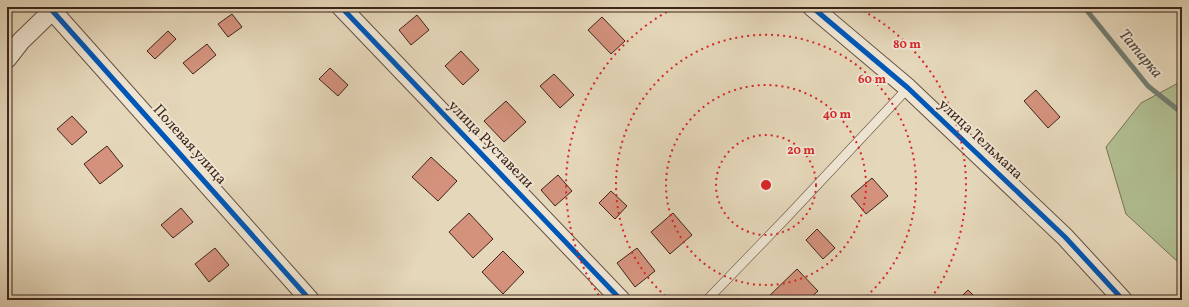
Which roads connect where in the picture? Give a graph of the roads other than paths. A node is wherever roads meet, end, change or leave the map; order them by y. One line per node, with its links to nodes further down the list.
1 (341, 7): 7 (street, улица Руставели)
2 (812, 7): 5 (street, улица Тельмана)
3 (51, 9): 4 (street); 6 (street, Полевая улица)
4 (7, 59)
5 (908, 88): 8 (lane); 9 (street, улица Тельмана)
6 (310, 300)
7 (621, 300)
8 (707, 300)
9 (1123, 300)

